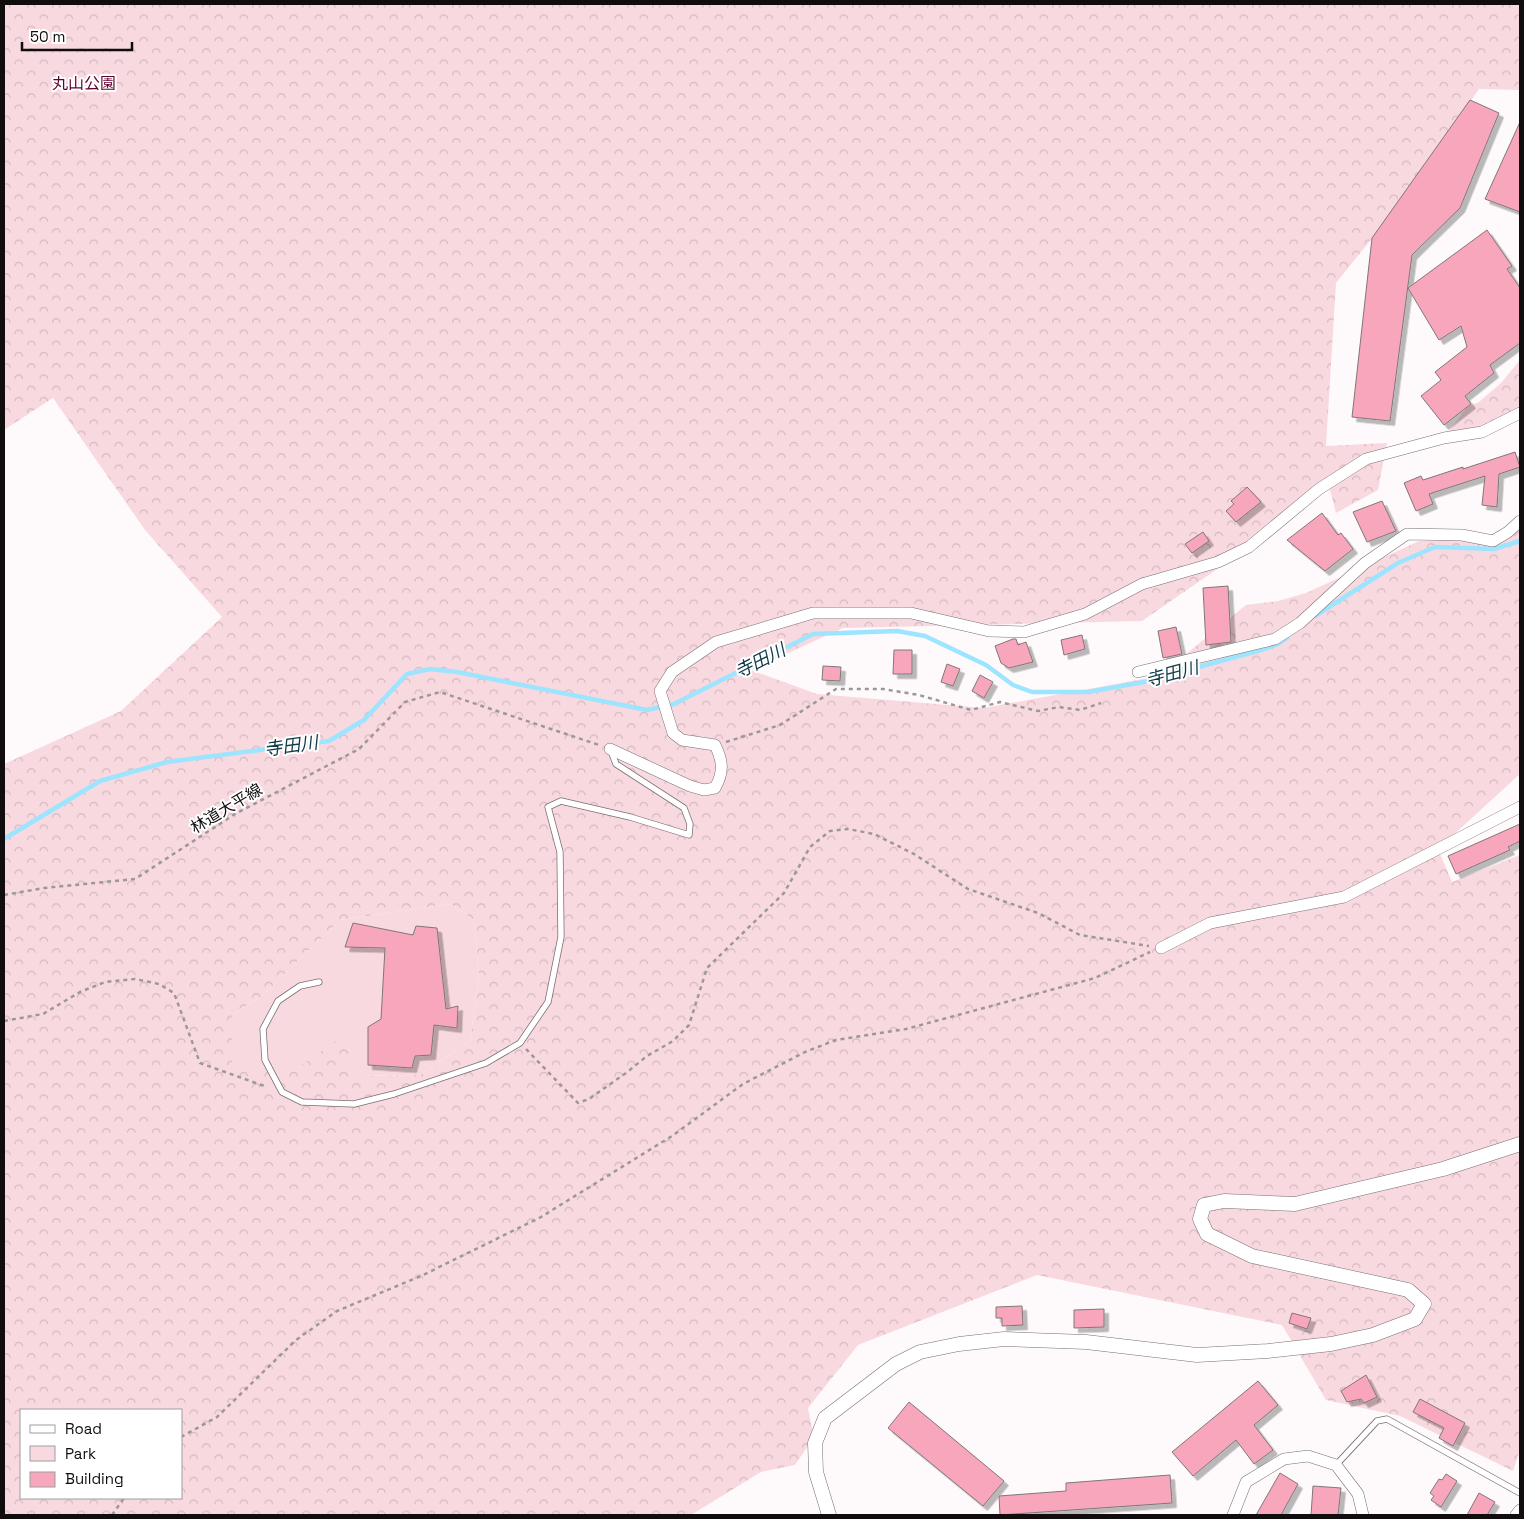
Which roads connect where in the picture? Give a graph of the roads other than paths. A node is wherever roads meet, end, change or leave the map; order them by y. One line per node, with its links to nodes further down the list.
1 (1520, 413): 4 (street)
2 (1520, 521): 3 (street)
3 (1138, 672)
4 (610, 749): 7 (lane)
5 (1520, 807): 6 (street)
6 (1161, 948)
7 (319, 982)
8 (1520, 1144): 12 (street)
9 (1336, 1465): 10 (lane); 13 (street); 14 (street)
10 (1520, 1493)
11 (1520, 1510): 15 (street)
12 (829, 1515)
13 (1233, 1515)
14 (1363, 1515)
15 (1516, 1515)

